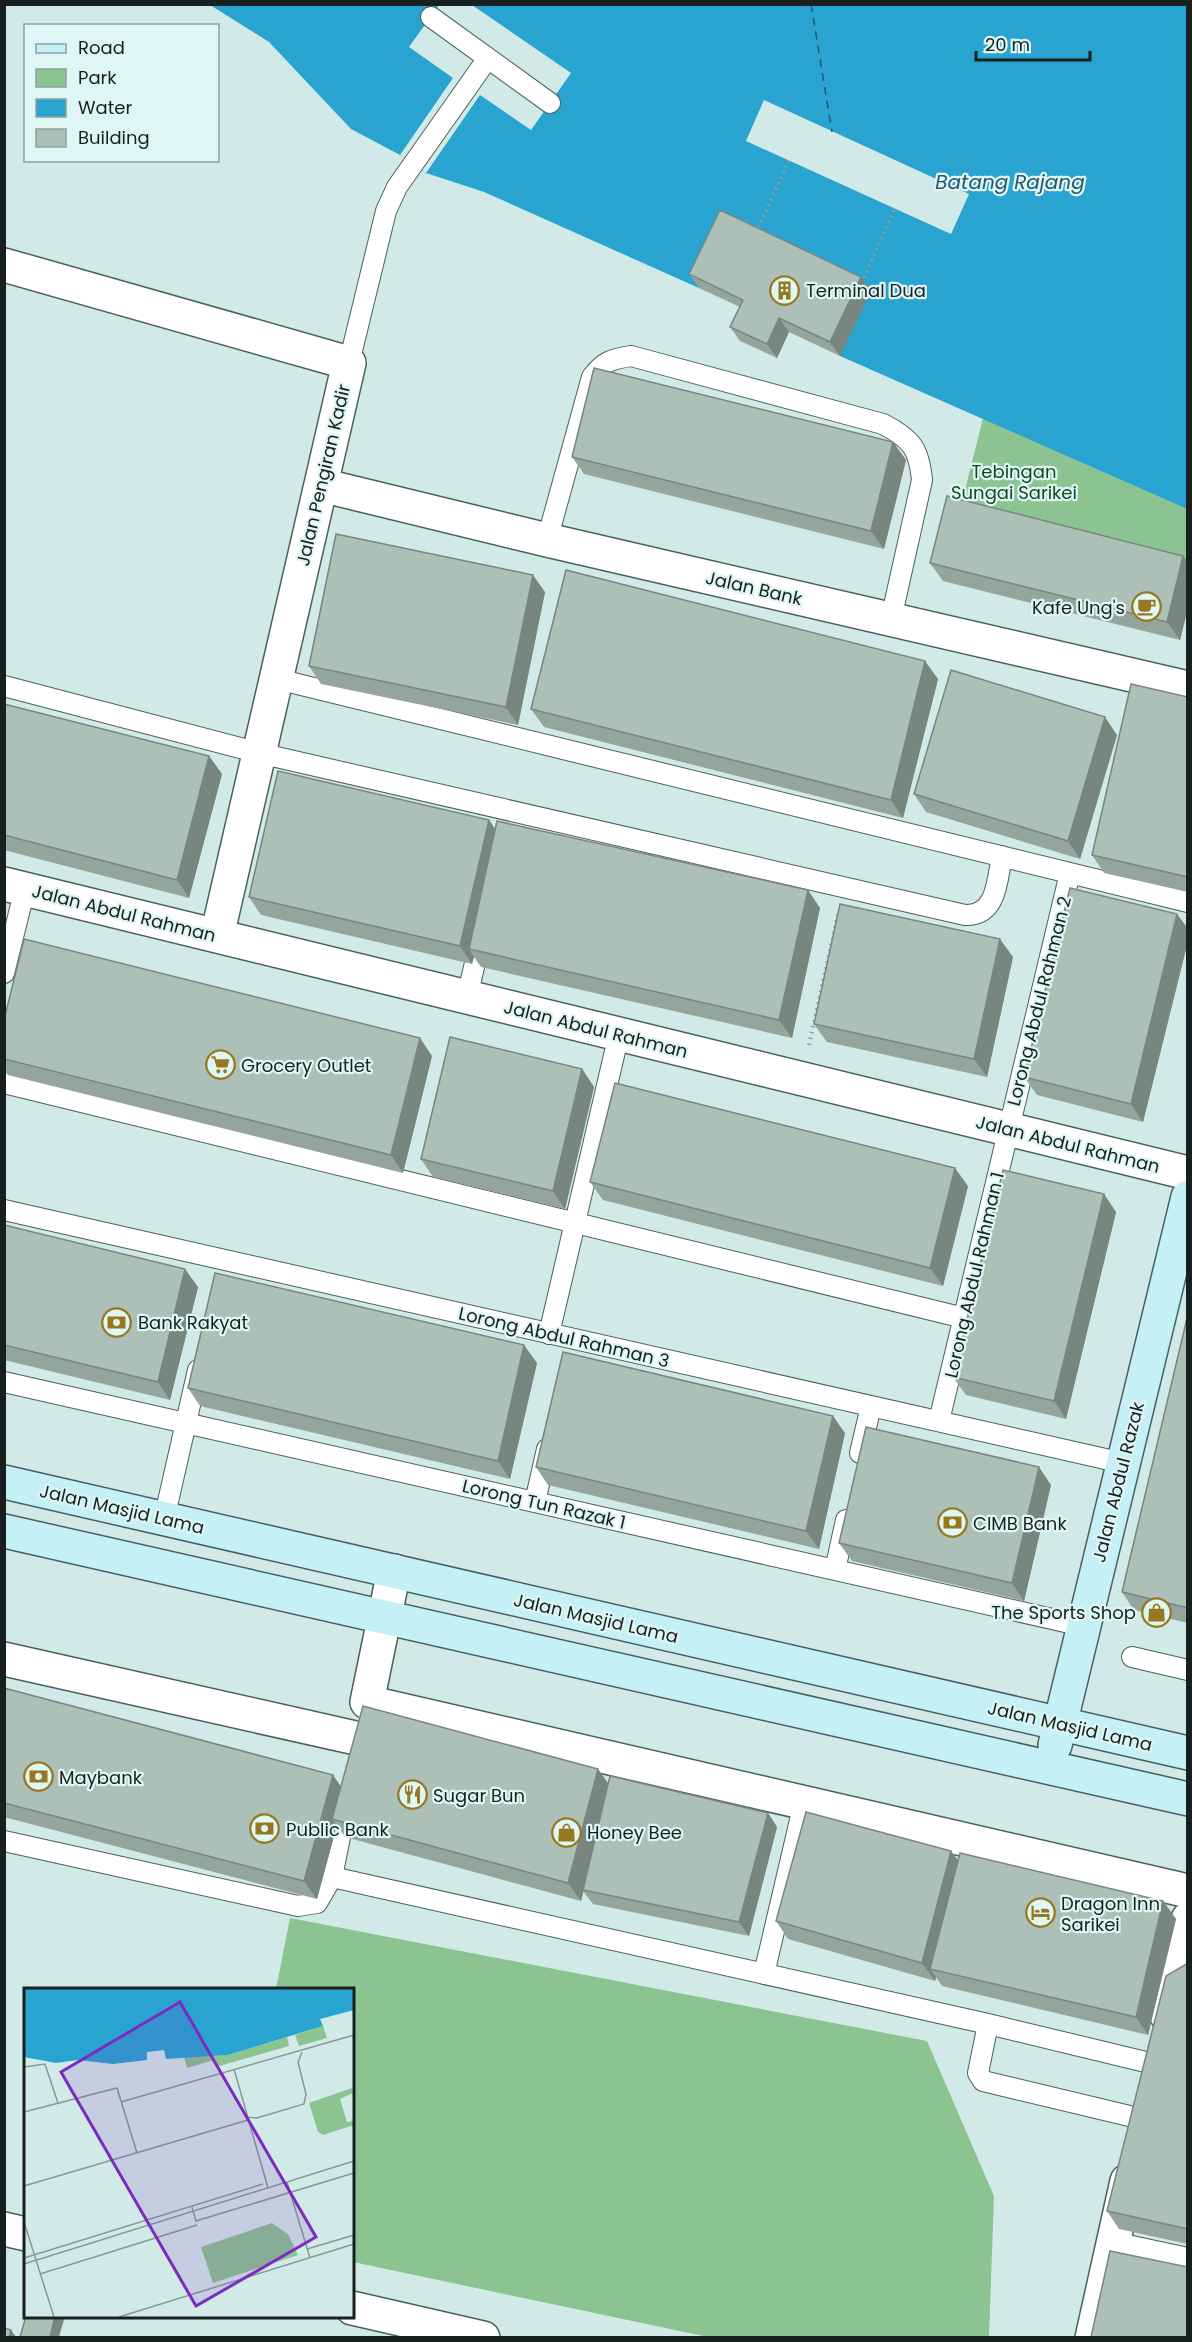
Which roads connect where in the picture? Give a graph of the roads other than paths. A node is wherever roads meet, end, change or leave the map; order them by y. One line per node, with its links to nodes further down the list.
1 (430, 17): 2 (lane)
2 (488, 58): 3 (lane); 5 (lane)
3 (550, 103)
4 (4, 265): 5 (street, Jalan Pengiran Kadir)
5 (349, 363): 6 (street, Jalan Pengiran Kadir)
6 (321, 485): 7 (street, Jalan Bank); 9 (street, Jalan Pengiran Kadir)
7 (547, 540): 8 (street, Jalan Bank); 8 (lane)
8 (891, 619): 11 (street, Jalan Bank)
9 (277, 679): 12 (street, Jalan Pengiran Kadir); 15 (lane)
10 (4, 686): 12 (lane)
11 (1188, 688)
12 (259, 753): 13 (lane); 22 (street, Jalan Pengiran Kadir)
13 (511, 811): 14 (lane); 15 (lane)
14 (505, 834)
15 (1002, 856): 17 (lane)
16 (1098, 856): 18 (lane)
17 (1070, 873): 18 (lane); 27 (lane, Lorong Abdul Rahman 2)
18 (1093, 879): 20 (lane)
19 (15, 886): 22 (street, Jalan Abdul Rahman); 23 (lane)
20 (1188, 902)
21 (486, 916): 24 (lane)
22 (217, 936): 24 (street, Jalan Abdul Rahman)
23 (4, 973)
24 (467, 997): 25 (street, Jalan Abdul Rahman)
25 (619, 1034): 27 (street, Jalan Abdul Rahman); 31 (lane)
26 (4, 1083): 31 (lane)
27 (1008, 1130): 28 (street, Jalan Abdul Rahman); 35 (lane, Lorong Abdul Rahman 1)
28 (1188, 1173)
29 (1188, 1197): 32 (main road, Jalan Abdul Razak)
30 (4, 1210): 33 (lane, Lorong Abdul Rahman 3)
31 (575, 1222): 35 (lane); 36 (lane)
32 (1183, 1232): 45 (main road, Jalan Abdul Razak)
33 (224, 1260): 34 (lane); 36 (lane, Lorong Abdul Rahman 3)
34 (219, 1283)
35 (964, 1318): 42 (lane, Lorong Abdul Rahman 1)
36 (549, 1334): 37 (lane, Lorong Abdul Rahman 3)
37 (571, 1339): 39 (lane); 41 (lane, Lorong Abdul Rahman 3)
38 (202, 1353): 43 (lane)
39 (566, 1362)
40 (4, 1382): 43 (lane, Lorong Tun Razak 1)
41 (871, 1406): 42 (lane, Lorong Abdul Rahman 3); 46 (lane)
42 (939, 1421): 45 (lane, Lorong Abdul Rahman 3)
43 (186, 1423): 49 (lane, Lorong Tun Razak 1); 50 (lane)
44 (550, 1432): 49 (lane)
45 (1123, 1463): 55 (main road, Jalan Abdul Razak)
46 (855, 1476)
47 (4, 1482): 50 (main road, Jalan Masjid Lama)
48 (850, 1500): 52 (lane)
49 (535, 1502): 52 (lane, Lorong Tun Razak 1)
50 (164, 1519): 53 (main road, Jalan Masjid Lama)
51 (4, 1531): 54 (main road)
52 (834, 1570): 55 (lane, Lorong Tun Razak 1)
53 (394, 1571): 54 (street); 60 (main road, Jalan Masjid Lama)
54 (384, 1617): 59 (street); 63 (main road)
55 (1083, 1626): 60 (main road, Jalan Abdul Razak)
56 (1132, 1657): 58 (lane)
57 (4, 1659): 61 (street)
58 (1188, 1670)
59 (368, 1702): 61 (lane); 66 (street)
60 (1060, 1724): 62 (main road, Jalan Masjid Lama); 63 (main road, Jalan Abdul Razak)
61 (358, 1750)
62 (1188, 1753)
63 (1049, 1767): 65 (main road)
64 (351, 1785): 68 (lane)
65 (1188, 1799)
66 (804, 1803): 69 (street); 71 (lane)
67 (4, 1841): 68 (lane)
68 (332, 1877): 71 (lane)
69 (1188, 1891)
70 (1188, 1919): 73 (street)
71 (764, 1974): 72 (lane)
72 (988, 2024): 73 (lane); 74 (lane)
73 (1154, 2064): 74 (street)
74 (1142, 2119): 77 (street)
75 (4, 2229): 76 (street)
76 (24, 2234)
77 (1113, 2242): 78 (lane); 81 (street)
78 (1188, 2258)
79 (354, 2308): 80 (street)
80 (483, 2337)
81 (1092, 2337)

